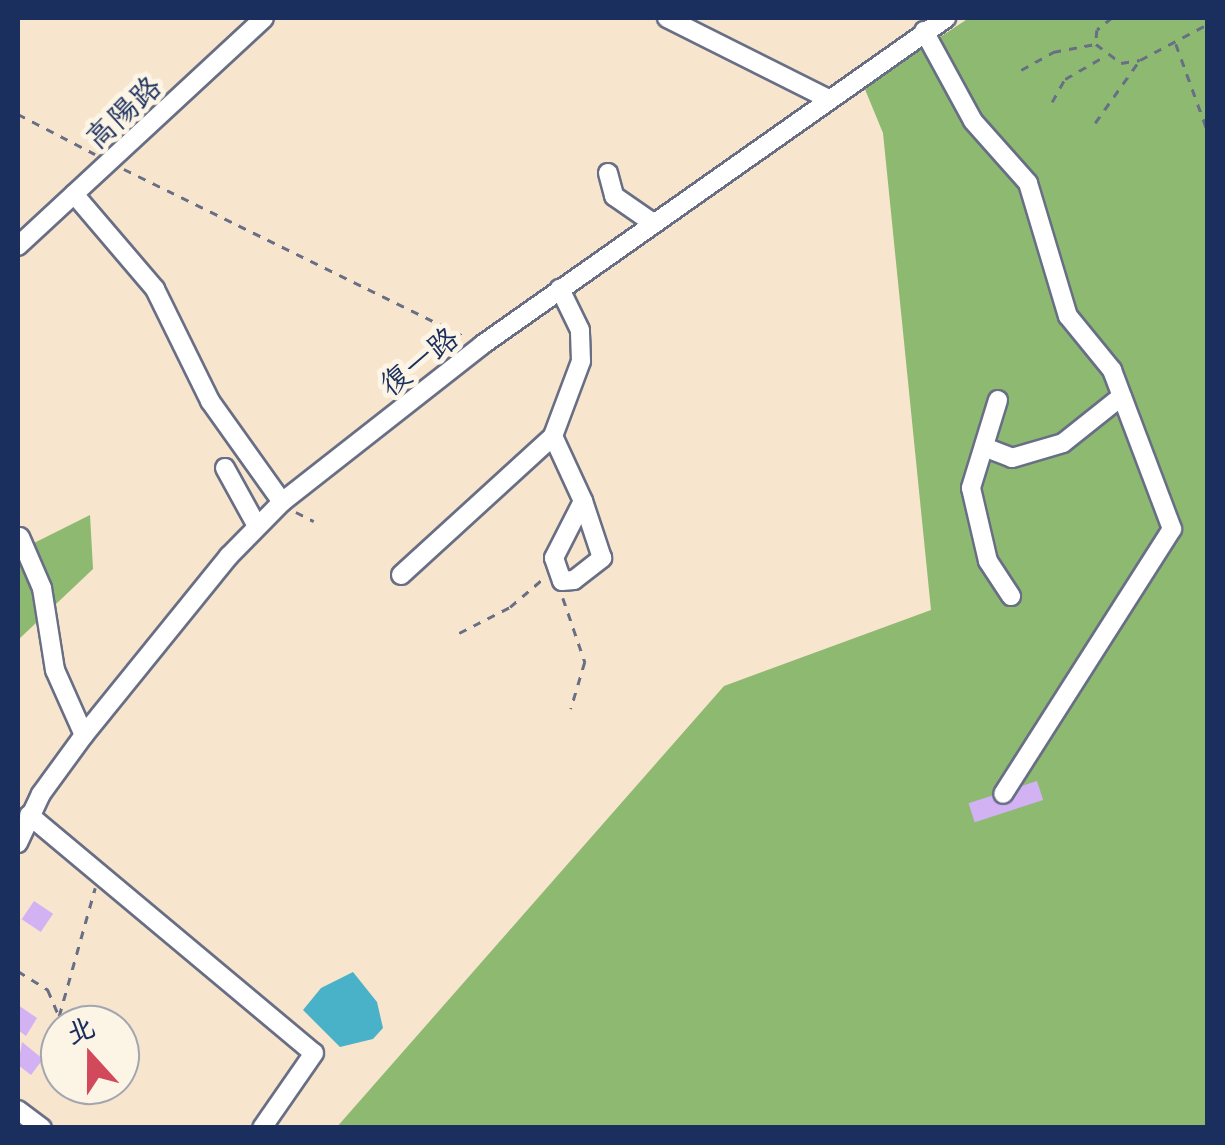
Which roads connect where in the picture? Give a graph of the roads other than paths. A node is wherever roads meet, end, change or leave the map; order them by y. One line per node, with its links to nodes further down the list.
1 (264, 18): 7 (street, 高陽路)
2 (668, 18): 5 (street)
3 (946, 18): 4 (street, 復一路)
4 (924, 31): 5 (street, 復一路); 11 (street)
5 (826, 98): 8 (street, 復一路)
6 (608, 173): 8 (street)
7 (74, 194): 9 (street, 高陽路); 17 (street)
8 (653, 223): 10 (street, 復一路)
9 (18, 246)
10 (560, 289): 13 (street); 17 (street, 復一路)
11 (1122, 396): 14 (street); 23 (street)
12 (998, 400): 14 (street)
13 (553, 436): 16 (street); 20 (street)
14 (984, 447): 21 (street)
15 (225, 468): 18 (street)
16 (584, 501): 16 (street)
17 (282, 502): 18 (street, 復一路)
18 (257, 526): 22 (street, 復一路)
19 (20, 537): 22 (street)
20 (401, 575)
21 (1011, 596)
22 (84, 735): 24 (street, 復一路)
23 (1003, 794)
24 (29, 815): 25 (street, 復一路); 28 (street)
25 (18, 843)
26 (18, 1110): 27 (street)
27 (42, 1128)
28 (262, 1128)

